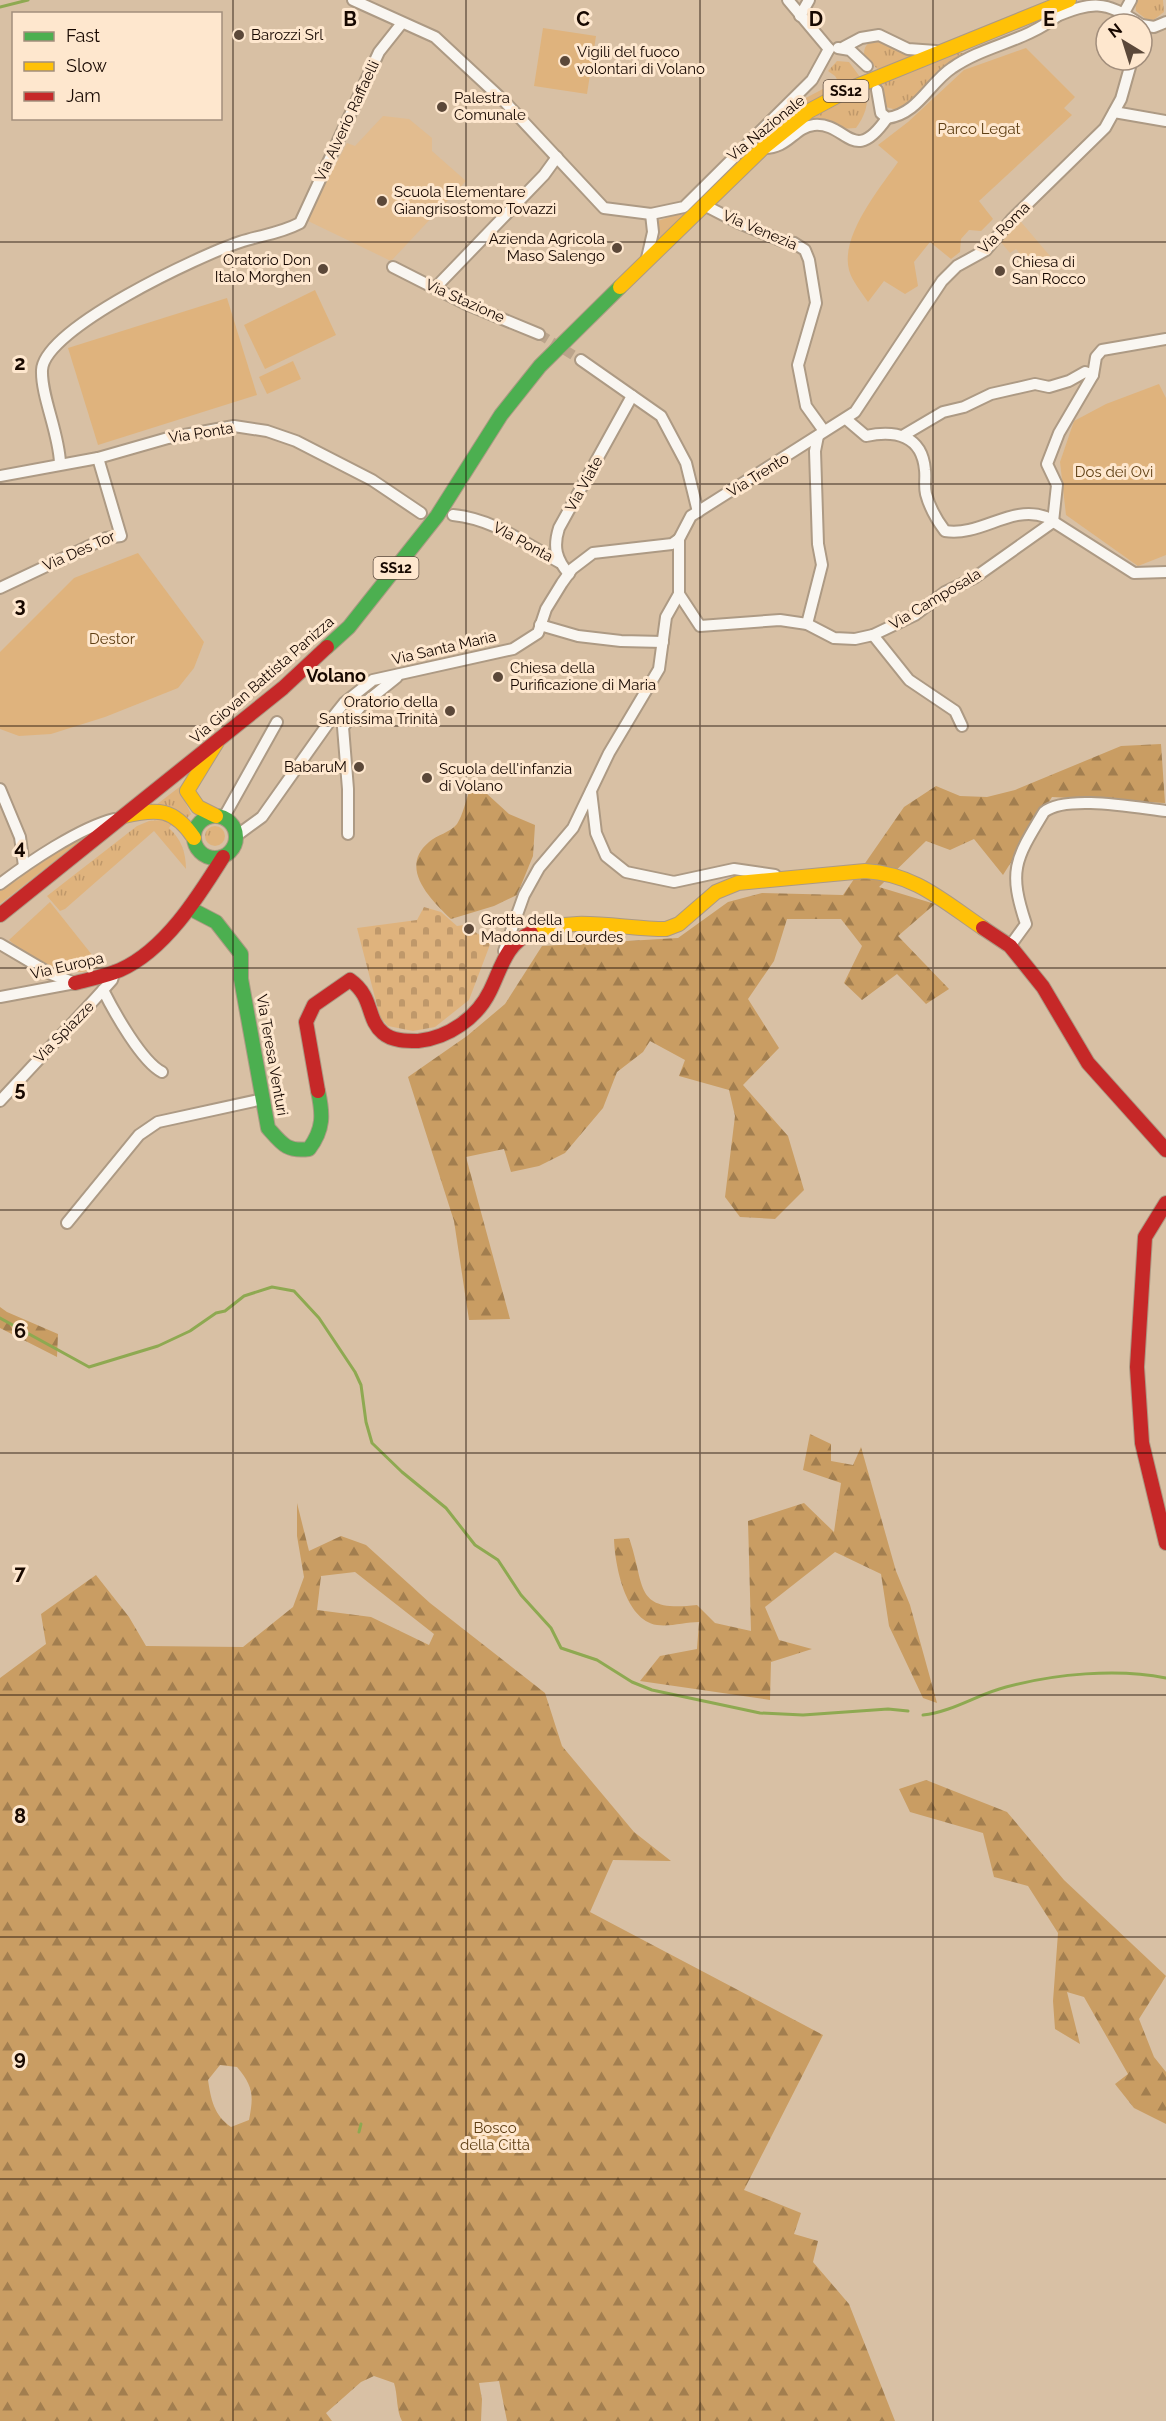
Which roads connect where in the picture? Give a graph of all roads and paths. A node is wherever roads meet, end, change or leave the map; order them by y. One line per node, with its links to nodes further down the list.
1 (353, 0): 9 (street)
2 (788, 0): 7 (street)
3 (809, 0): 7 (street)
4 (1069, 0): 10 (street, Via Nazionale / SS12)
5 (1131, 0): 6 (street)
6 (1125, 11): 8 (street)
7 (800, 16): 12 (street)
8 (1057, 16): 10 (street); 18 (street)
9 (402, 23): 21 (street); 37 (street, Via Alverio Raffaelli)
10 (962, 43): 13 (street, Via Nazionale / SS12)
11 (844, 47): 12 (street); 13 (street); 14 (street)
12 (829, 49): 23 (street)
13 (939, 52): 20 (street, Via Nazionale / SS12)
14 (867, 66)
15 (1128, 72): 17 (street, Via Roma)
16 (877, 90): 18 (street)
17 (1114, 112): 19 (street); 33 (street, Via Roma)
18 (887, 118): 20 (street)
19 (1166, 121)
20 (763, 148): 22 (street, Via Nazionale / SS12)
21 (558, 157): 23 (street); 26 (street)
22 (704, 205): 24 (street, Via Nazionale / SS12); 34 (street, Via Venezia)
23 (651, 214): 24 (street)
24 (645, 264): 30 (street, Via Nazionale / SS12)
25 (393, 267): 26 (street, Via Stazione)
26 (435, 288): 27 (street, Via Stazione)
27 (538, 334)
28 (1166, 339): 31 (street)
29 (581, 360): 32 (street)
30 (540, 366): 56 (street, Via Giovan Battista Panizza / SS12)
31 (1093, 375): 35 (street); 42 (street)
32 (632, 396): 39 (street); 44 (street, Via Viate)
33 (846, 419): 34 (street, Via Trento); 35 (street)
34 (821, 434): 39 (street, Via Trento); 49 (street)
35 (904, 435): 42 (street)
36 (98, 458): 37 (street, Via Ponta); 40 (street, Via Ponta); 47 (street, Via Des Tor)
37 (60, 463): 38 (street, Via Ponta)
38 (0, 476)
39 (698, 512): 43 (street, Via Trento)
40 (421, 513)
41 (453, 515): 44 (street, VIa Ponta)
42 (1053, 522): 45 (street); 51 (street, Via Camposala)
43 (679, 539): 46 (street, Via Santa Maria); 48 (street)
44 (559, 562): 46 (street)
45 (1166, 572)
46 (569, 574): 50 (street, Via Santa Maria)
47 (0, 588)
48 (679, 594): 49 (street, Via Camposala); 52 (street)
49 (807, 624): 51 (street, Via Camposala)
50 (540, 625): 52 (street); 53 (street, Via Santa Maria)
51 (873, 635): 55 (street)
52 (663, 642): 58 (street)
53 (397, 676): 62 (street); 63 (street, Via Santa Maria)
54 (277, 722): 61 (street)
55 (962, 726)
56 (218, 741): 60 (street, Via Giovan Battista Panizza / SS12); 61 (street)
57 (0, 789): 67 (street)
58 (591, 790): 68 (street); 75 (street)
59 (1166, 811): 74 (street)
60 (124, 816): 64 (street); 67 (street); 72 (street, Via Giovan Battista Panizza / SS12)
61 (220, 817): 63 (street); 64 (street)
62 (348, 834)
63 (236, 836): 66 (street)
64 (194, 838): 65 (street)
65 (202, 853): 66 (street); 70 (street)
66 (223, 857): 70 (street)
67 (24, 866): 69 (street)
68 (787, 880): 74 (street); 75 (street)
69 (0, 884)
70 (202, 893): 71 (street)
71 (191, 909): 76 (street, Via Europa); 81 (street, Via Teresa Venturi)
72 (0, 915)
73 (0, 944): 77 (street)
74 (1010, 946): 83 (street)
75 (498, 969): 81 (street, Via Teresa Venturi)
76 (115, 971): 77 (street, Via Europa); 78 (street, Via Spiazze)
77 (75, 983): 79 (street, Via Europa)
78 (103, 990): 80 (street, Via Spiazze); 82 (street, Via Spiazze)
79 (0, 997)
80 (162, 1072)
81 (263, 1098): 85 (street)
82 (0, 1101)
83 (1166, 1150)
84 (1166, 1203): 86 (street)
85 (67, 1223)
86 (1166, 1543)

